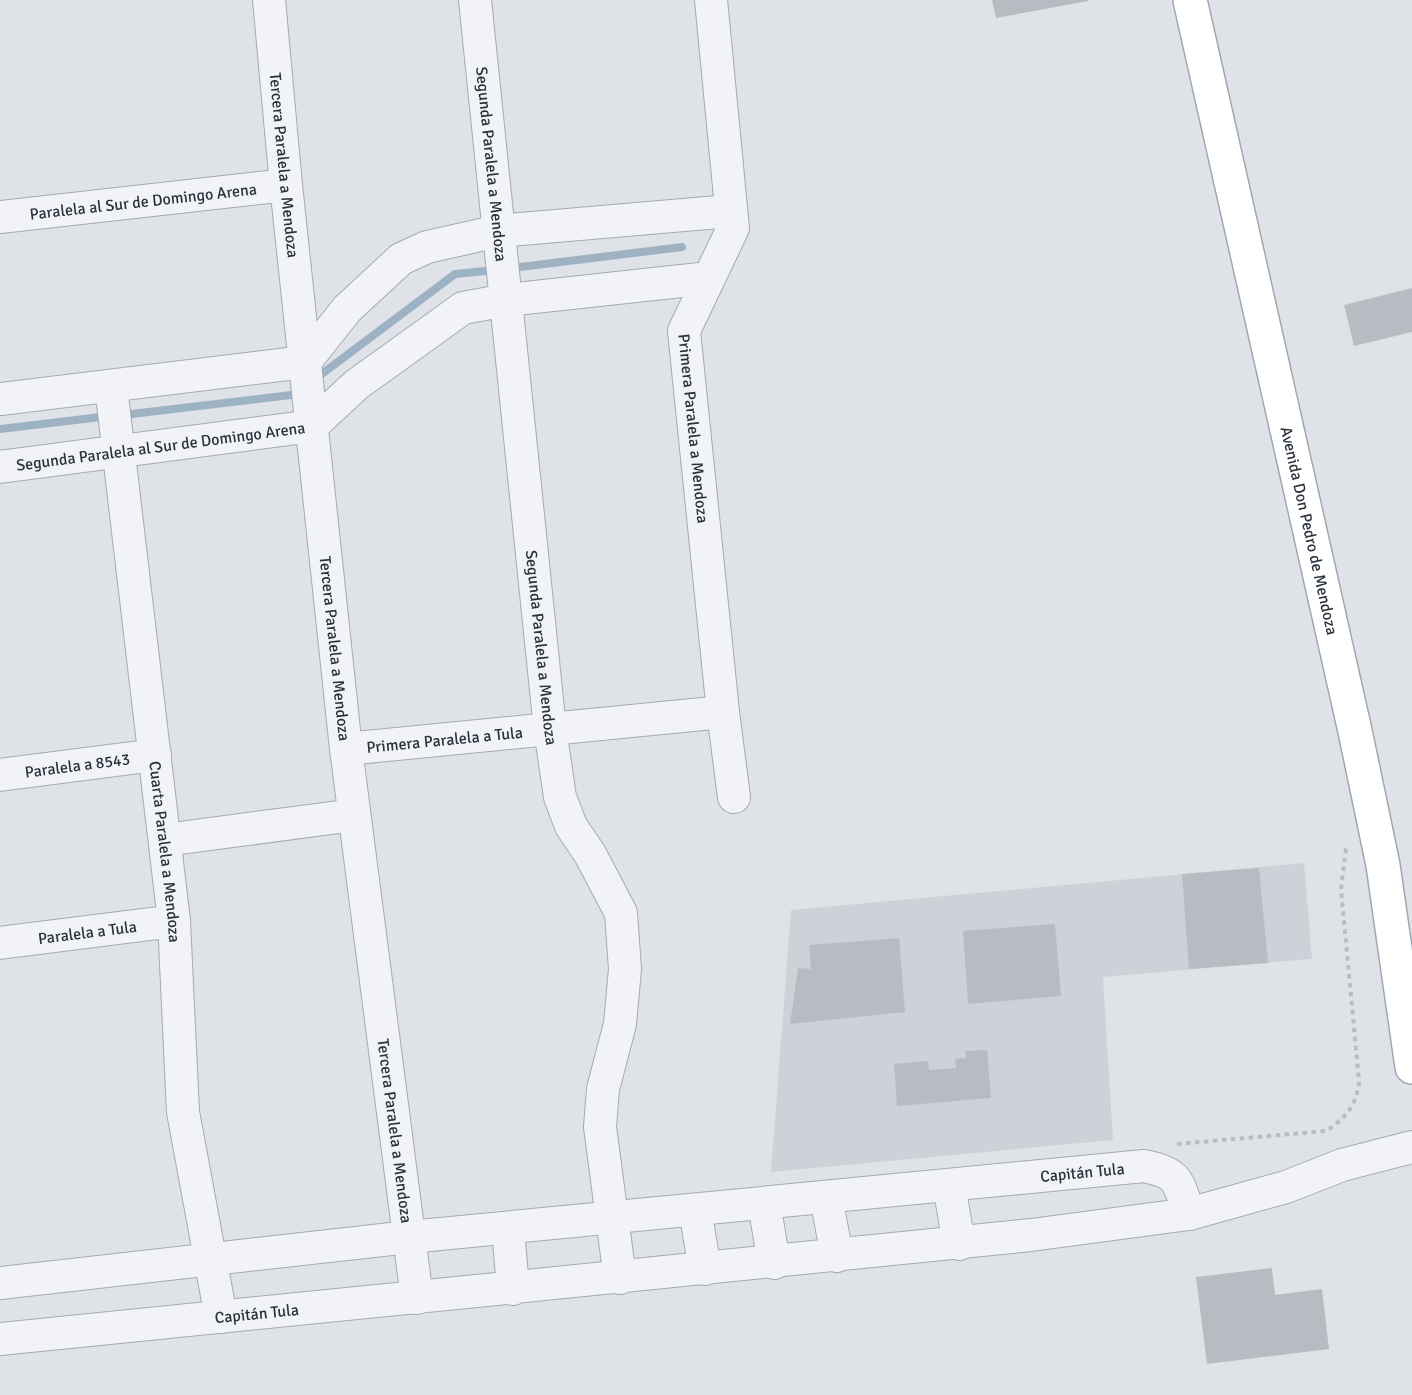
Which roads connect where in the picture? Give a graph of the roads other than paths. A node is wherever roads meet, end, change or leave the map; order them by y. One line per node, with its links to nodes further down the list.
1 (269, 0): 5 (street, Tercera Paralela a Mendoza)
2 (475, 0): 8 (street, Segunda Paralela a Mendoza)
3 (711, 0): 6 (street, Primera Paralela a Mendoza)
4 (1190, 0): 27 (main road, Avenida Don Pedro de Mendoza)
5 (286, 185): 7 (street, Paralela al Sur de Domingo Arena); 11 (street, Tercera Paralela a Mendoza)
6 (730, 211): 8 (street); 9 (street, Primera Paralela a Mendoza)
7 (0, 217)
8 (498, 231): 10 (street, Segunda Paralela a Mendoza); 11 (street)
9 (709, 278): 10 (street, Segunda Paralela al Sur de Domingo Arena); 17 (street, Primera Paralela a Mendoza)
10 (506, 300): 14 (street, Segunda Paralela al Sur de Domingo Arena); 18 (street, Segunda Paralela a Mendoza)
11 (305, 362): 12 (street); 14 (street, Tercera Paralela a Mendoza)
12 (111, 387): 13 (street); 15 (street, Cuarta Paralela a Mendoza)
13 (0, 399)
14 (312, 426): 15 (street, Segunda Paralela al Sur de Domingo Arena); 19 (street, Tercera Paralela a Mendoza)
15 (118, 451): 16 (street, Segunda Paralela al Sur de Domingo Arena); 20 (street, Cuarta Paralela a Mendoza)
16 (0, 467)
17 (723, 712): 18 (street, Primera Paralela a Tula); 22 (street, Primera Paralela a Mendoza)
18 (550, 729): 19 (street, Primera Paralela a Tula); 34 (street, Segunda Paralela a Mendoza)
19 (346, 748): 23 (street, Tercera Paralela a Mendoza)
20 (154, 755): 21 (street, Paralela a 8543); 24 (street, Cuarta Paralela a Mendoza)
21 (0, 775)
22 (734, 797)
23 (354, 815): 24 (street); 36 (street, Tercera Paralela a Mendoza)
24 (165, 840): 25 (street, Cuarta Paralela a Mendoza)
25 (174, 921): 26 (street, Paralela a Tula); 39 (street, Cuarta Paralela a Mendoza)
26 (0, 943)
27 (1412, 1067)
28 (1412, 1147): 33 (street, Capitán Tula)
29 (949, 1185): 30 (street, Capitán Tula); 33 (street, Capitán Tula); 37 (street)
30 (826, 1197): 31 (street, Capitán Tula); 38 (street)
31 (764, 1203): 32 (street, Capitán Tula); 40 (street)
32 (694, 1210): 34 (street, Capitán Tula); 41 (street)
33 (1189, 1214): 37 (street, Capitán Tula)
34 (612, 1218): 35 (street, Capitán Tula); 42 (street, Segunda Paralela a Mendoza)
35 (508, 1228): 36 (street, Capitán Tula); 44 (street)
36 (409, 1237): 39 (street, Capitán Tula); 45 (street, Tercera Paralela a Mendoza)
37 (959, 1244): 38 (street, Capitán Tula)
38 (837, 1256): 40 (street, Capitán Tula)
39 (210, 1259): 43 (street, Capitán Tula); 46 (street, Cuarta Paralela a Mendoza)
40 (774, 1263): 41 (street, Capitán Tula)
41 (705, 1269): 42 (street, Capitán Tula)
42 (620, 1278): 44 (street, Capitán Tula)
43 (0, 1283)
44 (513, 1288): 45 (street, Capitán Tula)
45 (417, 1298): 46 (street, Capitán Tula)
46 (220, 1317): 47 (street, Capitán Tula)
47 (0, 1339)

